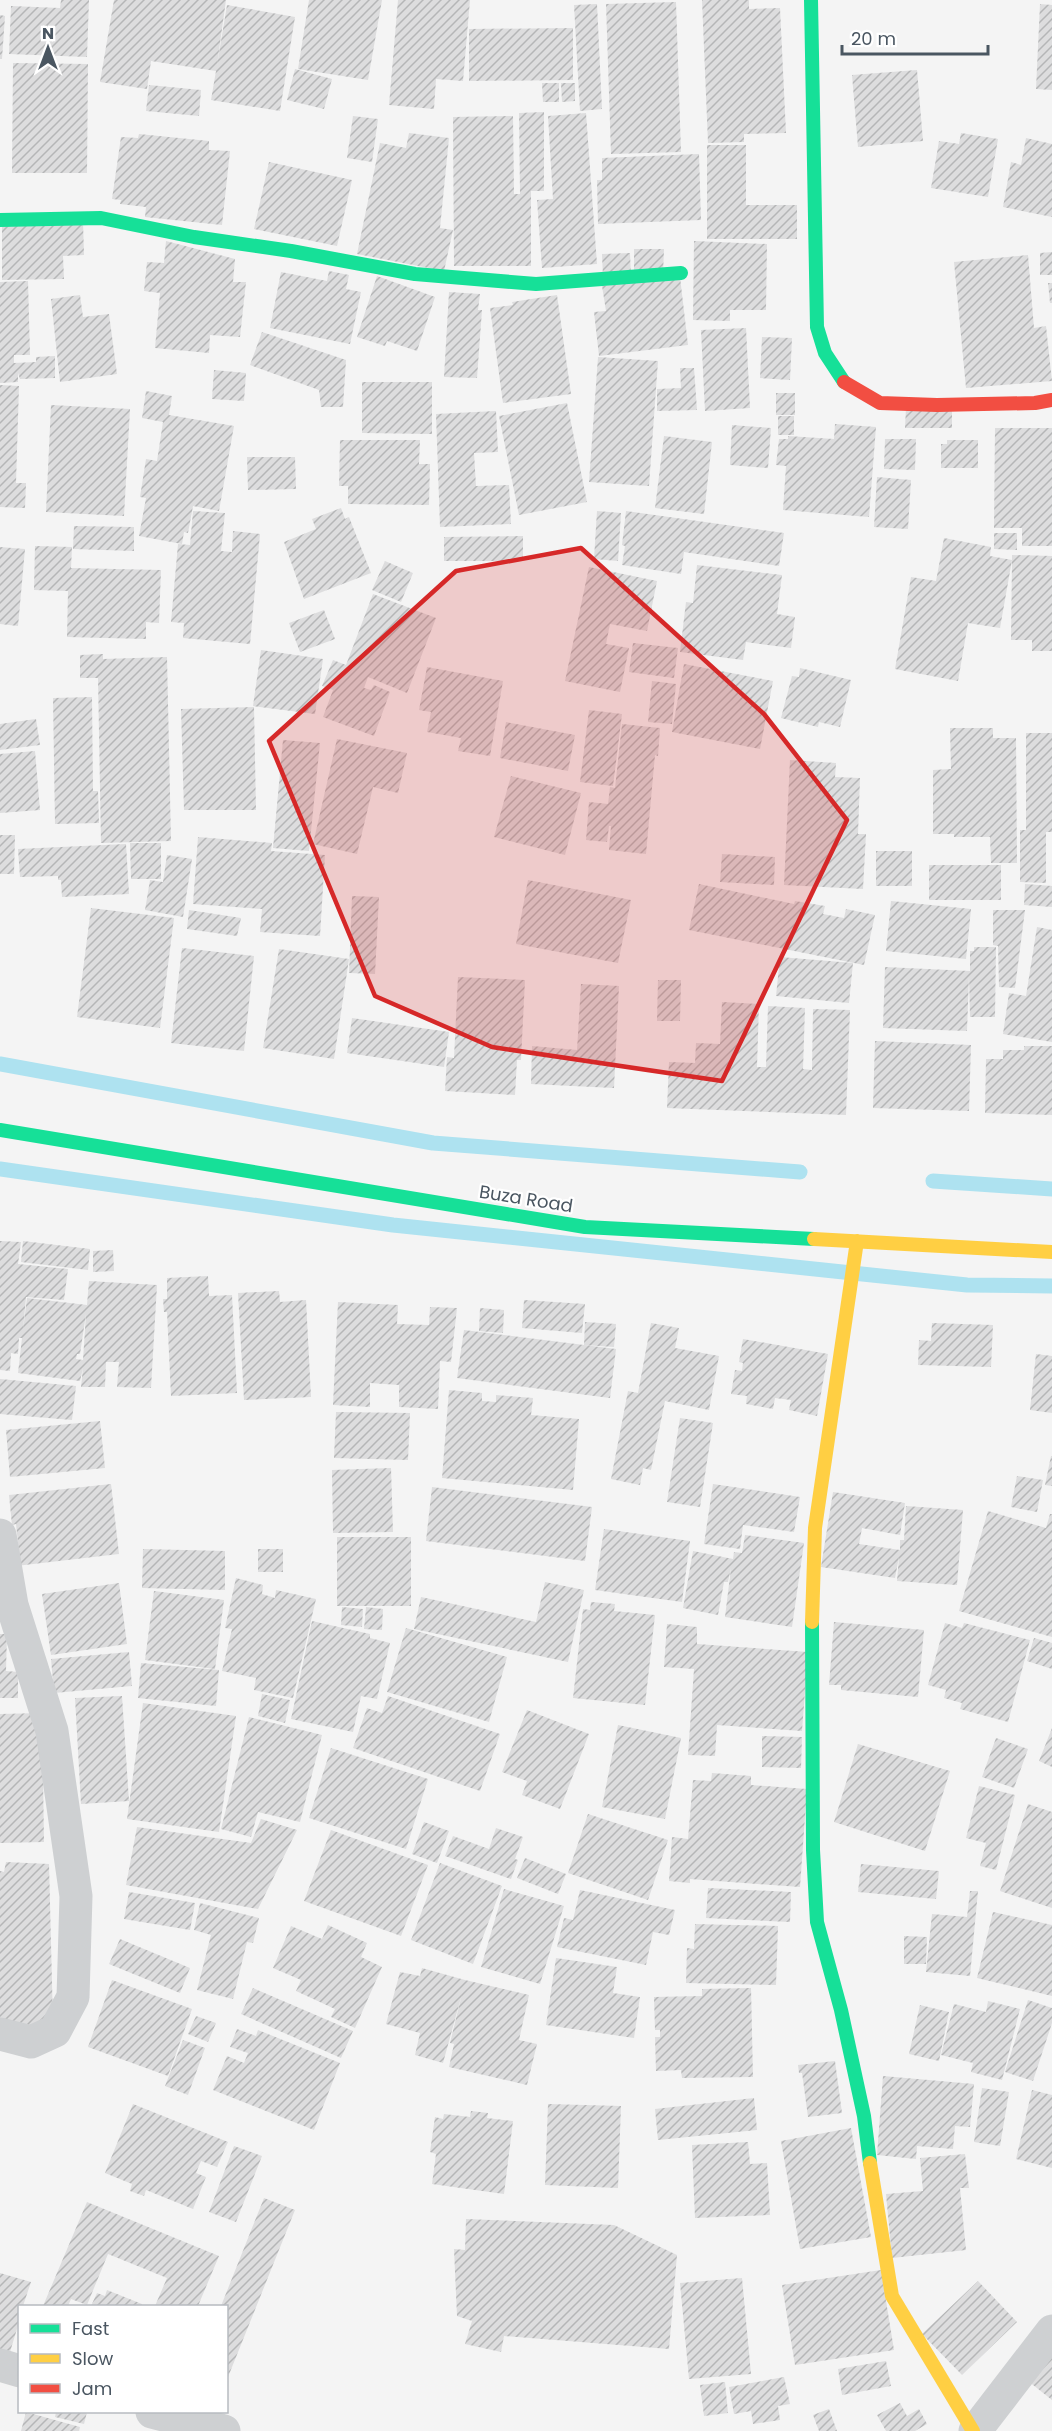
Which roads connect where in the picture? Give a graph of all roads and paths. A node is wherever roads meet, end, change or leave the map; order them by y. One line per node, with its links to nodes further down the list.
1 (811, 0): 4 (street)
2 (0, 220): 3 (street)
3 (681, 273)
4 (1052, 400)
5 (0, 1130): 6 (street, Buza Road)
6 (857, 1241): 7 (street, Buza Road); 15 (street)
7 (1052, 1252)
8 (0, 1535): 9 (street)
9 (0, 2034)
10 (1052, 2331): 15 (street)
11 (0, 2365): 12 (street)
12 (18, 2370)
13 (156, 2413): 14 (street)
14 (224, 2431)
15 (974, 2431)

